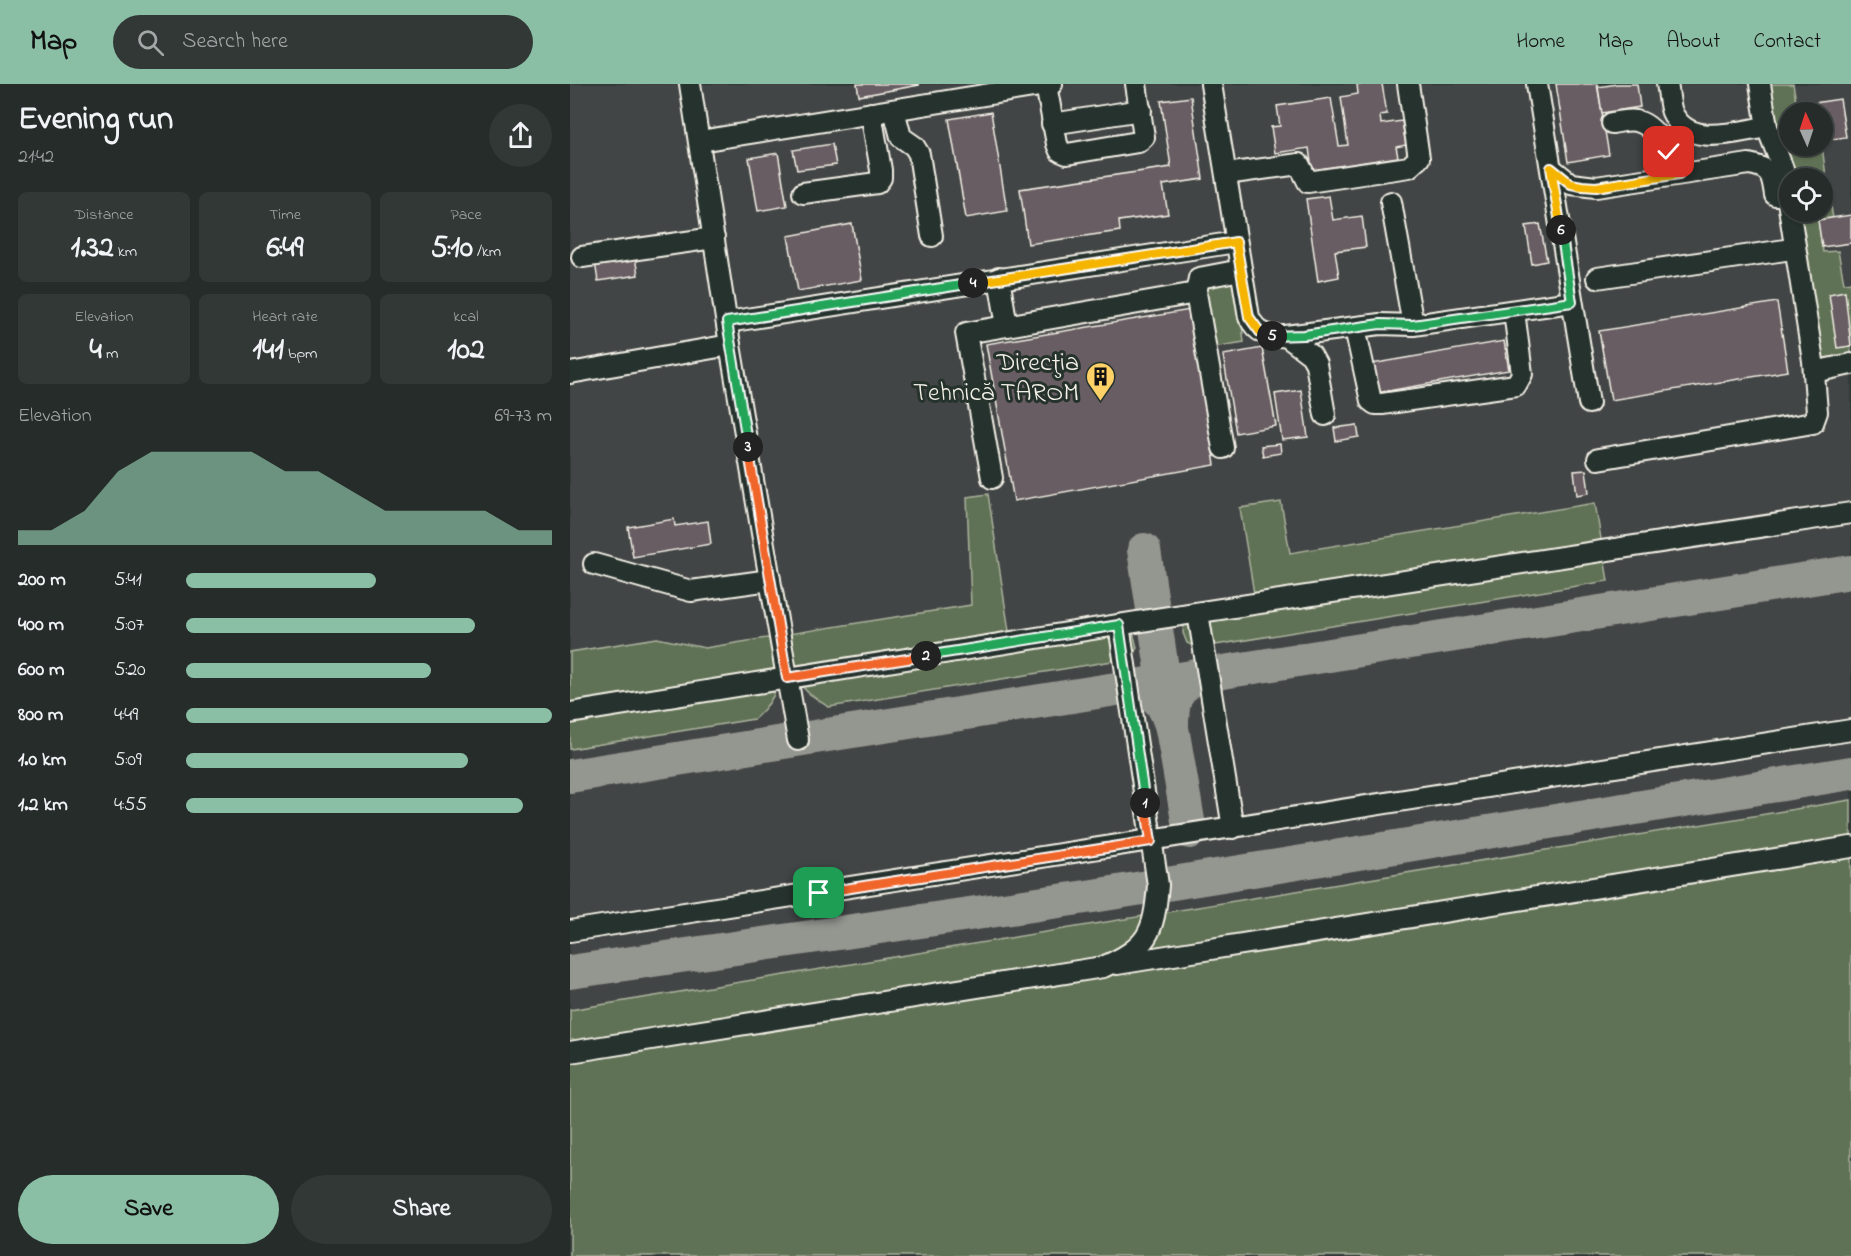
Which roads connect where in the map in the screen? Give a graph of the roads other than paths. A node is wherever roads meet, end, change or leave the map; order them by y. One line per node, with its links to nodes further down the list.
1 (690, 84): 15 (lane)
2 (1049, 84): 9 (lane); 13 (lane)
3 (1136, 84): 10 (lane)
4 (1211, 84): 17 (lane)
5 (1408, 84): 17 (lane)
6 (1537, 84): 16 (lane)
7 (1667, 84): 14 (lane)
8 (1760, 84): 14 (lane)
9 (894, 110): 11 (lane); 21 (lane)
10 (1141, 110): 13 (lane); 13 (lane)
11 (872, 113): 15 (lane); 19 (lane)
12 (1612, 123): 18 (lane)
13 (1052, 124)
14 (1767, 127): 40 (lane)
15 (700, 141): 22 (lane)
16 (1551, 168): 18 (lane); 30 (lane)
17 (1226, 174): 23 (lane)
18 (1679, 174): 24 (lane)
19 (803, 194)
20 (1391, 202): 33 (lane)
21 (932, 236)
22 (714, 238): 25 (lane); 32 (lane)
23 (1236, 242): 26 (lane); 27 (lane)
24 (1785, 250): 28 (lane); 38 (lane)
25 (582, 257)
26 (1241, 270): 29 (lane); 36 (lane)
27 (999, 278): 32 (lane); 34 (lane)
28 (1597, 278)
29 (1196, 293): 34 (lane); 44 (lane)
30 (1572, 302): 31 (lane); 42 (lane)
31 (1514, 311): 33 (lane); 35 (lane)
32 (727, 322): 37 (lane)
33 (1413, 325): 35 (lane)
34 (1007, 326): 46 (lane)
35 (1354, 328): 36 (lane)
36 (1286, 336): 43 (lane)
37 (730, 345): 41 (lane); 49 (lane)
38 (1800, 354)
39 (1851, 364): 40 (lane)
40 (1814, 372): 45 (lane)
41 (570, 373)
42 (1589, 403)
43 (1325, 415)
44 (1223, 448)
45 (1598, 459)
46 (992, 478)
47 (1851, 513): 50 (lane)
48 (594, 564): 49 (lane)
49 (770, 580): 52 (lane)
50 (1198, 613): 51 (lane); 56 (lane)
51 (1119, 625): 52 (lane); 57 (lane)
52 (787, 678): 53 (lane); 55 (lane)
53 (570, 713)
54 (1851, 730): 56 (lane)
55 (798, 740)
56 (1233, 828): 57 (lane)
57 (1151, 841): 59 (lane); 60 (lane)
58 (1851, 847): 60 (lane)
59 (570, 931)
60 (1103, 967): 61 (lane)
61 (570, 1052)

